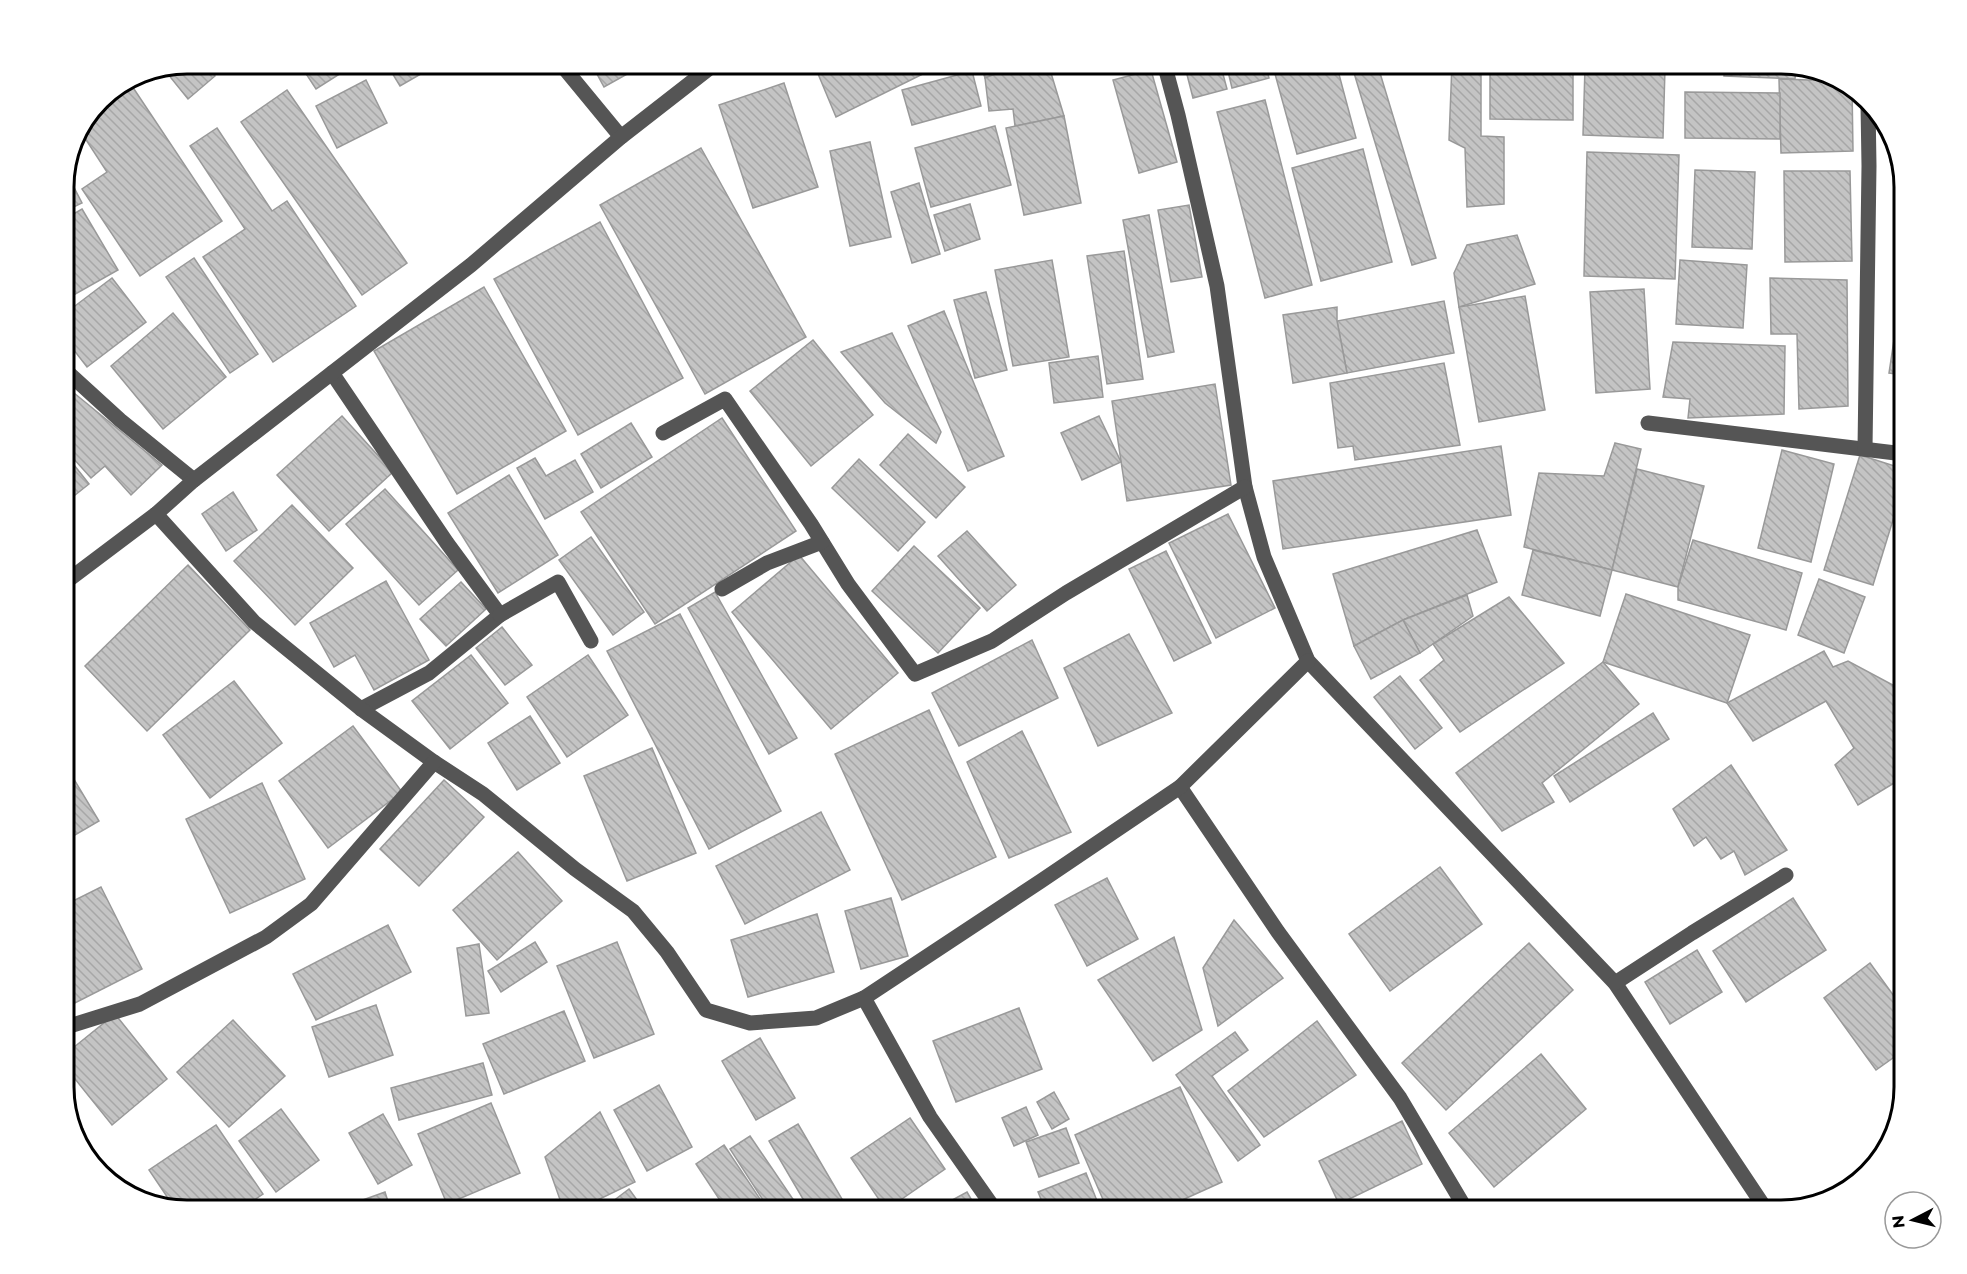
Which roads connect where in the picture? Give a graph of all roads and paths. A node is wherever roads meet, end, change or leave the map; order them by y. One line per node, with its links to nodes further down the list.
1 (569, 74): 5 (street)
2 (702, 74): 5 (street)
3 (1167, 74): 13 (street)
4 (1868, 115): 10 (street)
5 (621, 137): 6 (street)
6 (332, 373): 12 (street); 18 (street)
7 (74, 378): 12 (street)
8 (1648, 423): 10 (street)
9 (663, 433): 15 (street)
10 (1865, 449): 11 (street)
11 (1894, 453)
12 (194, 480): 14 (street)
13 (1245, 488): 15 (street); 20 (street)
14 (156, 514): 16 (street); 21 (street)
15 (822, 542): 17 (street)
16 (74, 576)
17 (722, 589)
18 (500, 615): 19 (street); 21 (street)
19 (591, 641)
20 (1308, 661): 23 (street); 25 (street)
21 (361, 709): 22 (street)
22 (434, 762): 26 (street); 27 (street)
23 (1180, 787): 26 (street); 29 (street)
24 (1786, 875): 25 (street)
25 (1615, 983): 30 (street)
26 (864, 998): 28 (street)
27 (74, 1025)
28 (988, 1200)
29 (1460, 1200)
30 (1760, 1200)

